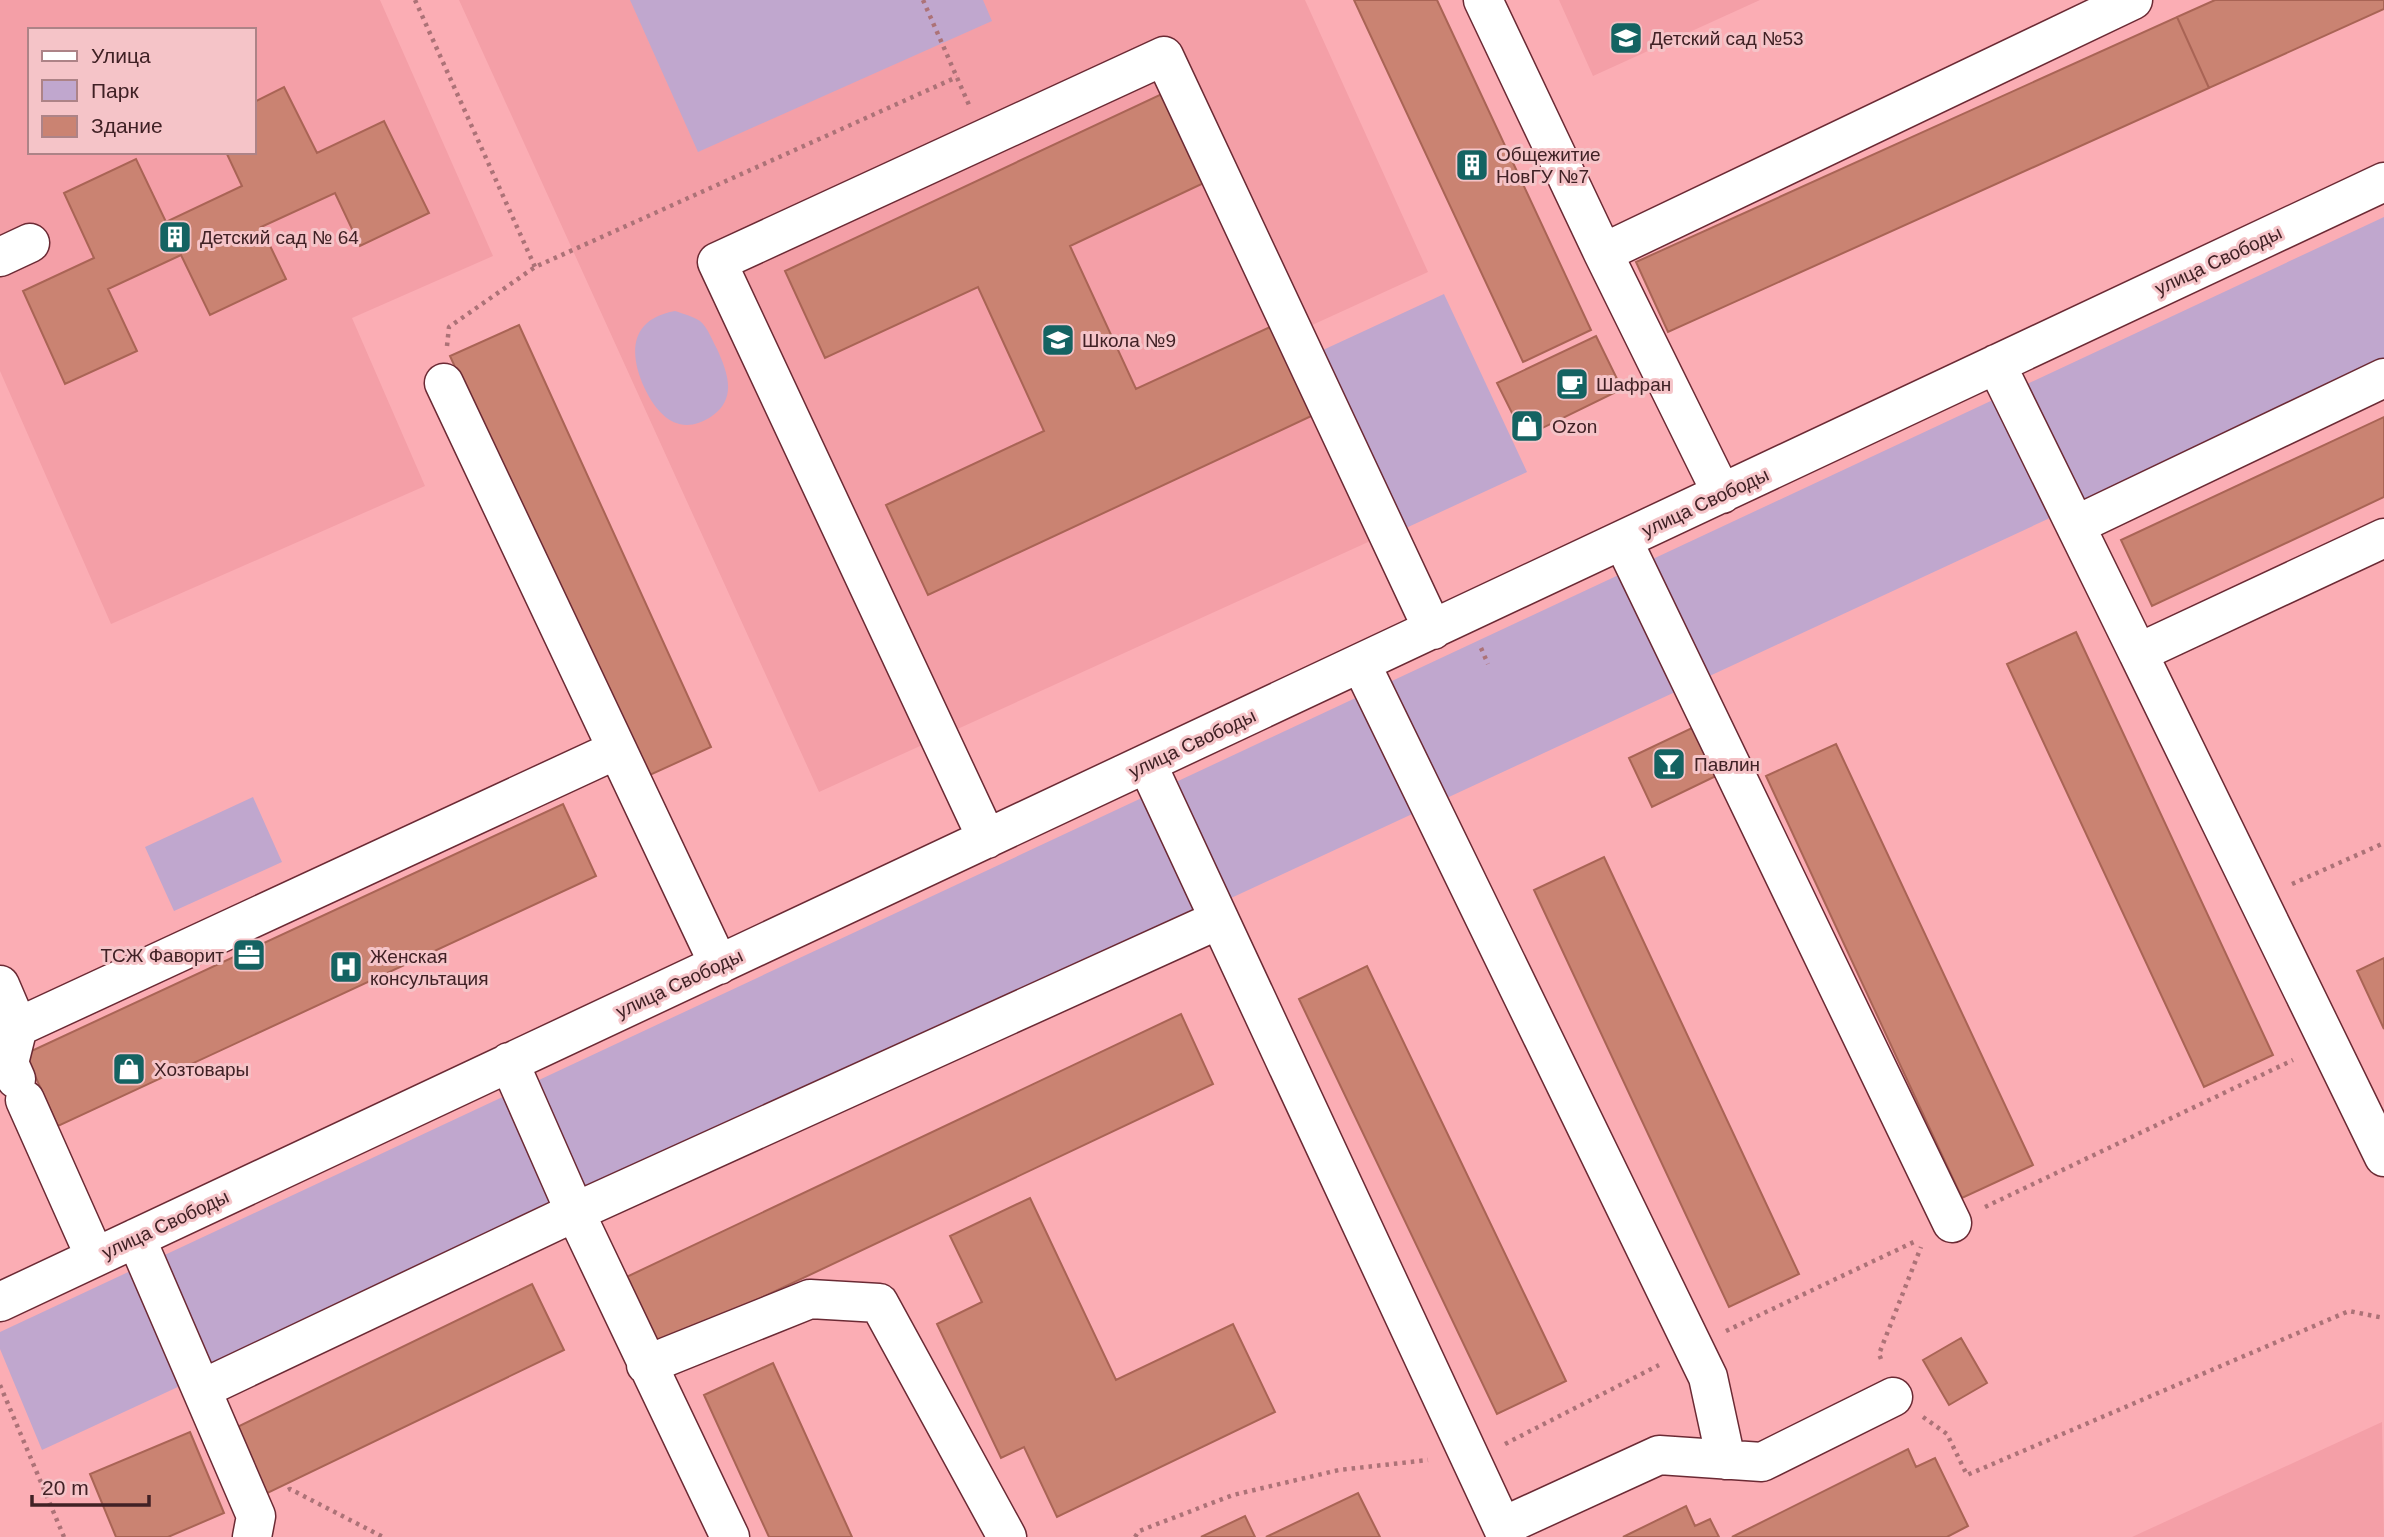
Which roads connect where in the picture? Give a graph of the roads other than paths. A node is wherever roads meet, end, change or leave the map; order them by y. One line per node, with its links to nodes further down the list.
1 (1483, 0): 4 (street)
2 (2133, 0): 4 (street)
3 (2384, 182): 5 (street, улица Свободы)
4 (1603, 253): 8 (street)
5 (1996, 364): 8 (street, улица Свободы); 9 (street)
6 (2384, 378): 9 (street)
7 (444, 383): 15 (street)
8 (1722, 494): 11 (street, улица Свободы)
9 (2076, 525): 13 (street)
10 (2384, 538): 13 (street)
11 (1623, 541): 12 (street, улица Свободы); 25 (street)
12 (1433, 630): 14 (street, улица Свободы); 17 (street)
13 (2138, 653): 23 (street)
14 (1360, 664): 16 (street, улица Свободы); 32 (street)
15 (616, 750): 19 (street); 21 (street)
16 (1147, 764): 17 (street, улица Свободы); 18 (street)
17 (987, 839): 19 (street, улица Свободы)
18 (1218, 920): 24 (street); 34 (street)
19 (719, 965): 22 (street, улица Свободы)
20 (0, 985): 21 (street)
21 (18, 1027): 27 (street)
22 (509, 1062): 24 (street); 26 (street, улица Свободы)
23 (2384, 1157)
24 (575, 1212): 29 (street); 30 (street)
25 (1952, 1223)
26 (136, 1238): 27 (street, улица Свободы); 30 (street)
27 (95, 1257): 28 (street, улица Свободы)
28 (0, 1302)
29 (646, 1365): 35 (street); 36 (street)
30 (202, 1389): 33 (street)
31 (1893, 1397): 32 (street)
32 (1726, 1460): 34 (street)
33 (252, 1521)
34 (1505, 1531)
35 (730, 1537)
36 (1007, 1537)

